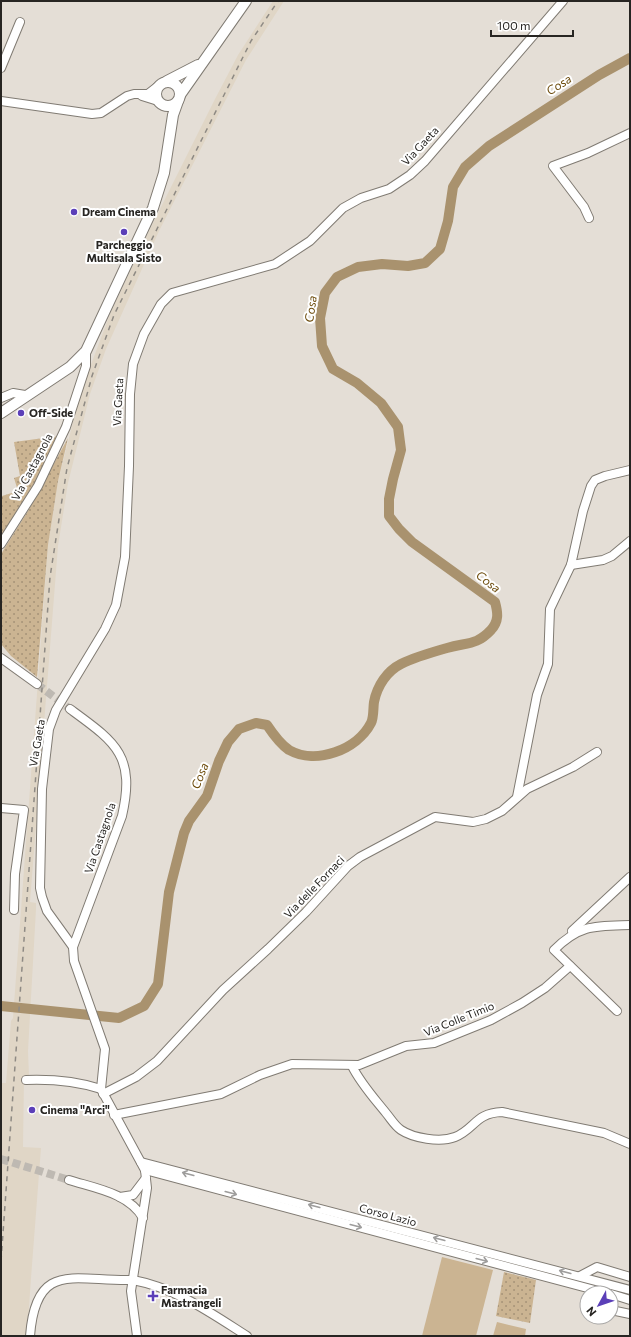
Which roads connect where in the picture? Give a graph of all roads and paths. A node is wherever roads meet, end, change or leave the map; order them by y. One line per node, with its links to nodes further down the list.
1 (246, 1): 4 (main road)
2 (563, 1): 35 (street, Via Gaeta)
3 (20, 22): 5 (street)
4 (205, 61): 6 (main road); 9 (main road)
5 (1, 68)
6 (167, 81): 7 (main road); 9 (main road)
7 (157, 87): 8 (street); 11 (main road)
8 (127, 96): 10 (street); 11 (street)
9 (179, 98): 11 (main road); 13 (main road)
10 (1, 101)
11 (160, 103): 13 (main road)
12 (630, 133): 14 (street)
13 (170, 138): 15 (main road)
14 (589, 218)
15 (86, 351): 16 (main road); 21 (street, Via Castagnola)
16 (26, 395): 17 (street); 18 (main road)
17 (1, 398)
18 (1, 413)
19 (630, 470): 22 (street)
20 (630, 541): 22 (street)
21 (1, 544)
22 (571, 565): 29 (street)
23 (1, 651): 25 (street)
24 (1, 658): 25 (street)
25 (11, 664): 26 (street)
26 (36, 684)
27 (70, 709): 35 (street, Via Castagnola)
28 (597, 752): 29 (street, Via delle Fornaci)
29 (516, 800): 40 (street, Via delle Fornaci)
30 (1, 808): 32 (street)
31 (630, 877): 34 (street)
32 (14, 910)
33 (630, 925): 34 (street)
34 (568, 937): 36 (street)
35 (73, 947): 40 (street, Via Gaeta)
36 (570, 966): 37 (street); 38 (street, Via Colle Timio)
37 (617, 1011)
38 (352, 1066): 41 (street, Via Colle Timio); 42 (street)
39 (26, 1080): 40 (street)
40 (102, 1092): 41 (street)
41 (114, 1115): 43 (street)
42 (630, 1144)
43 (141, 1162): 44 (street); 53 (street, Corso Lazio, one-way to 43)
44 (146, 1174): 45 (street, Corso Lazio); 47 (street); 48 (street)
45 (166, 1176): 47 (street); 56 (street, Corso Lazio, one-way to 56)
46 (69, 1180): 49 (street)
47 (147, 1188): 50 (street)
48 (133, 1195): 49 (street); 50 (street)
49 (119, 1197): 51 (street)
50 (145, 1201): 51 (street); 52 (street)
51 (132, 1204): 52 (street)
52 (143, 1218): 55 (street)
53 (580, 1276): 54 (street); 57 (street, Corso Lazio)
54 (630, 1277)
55 (133, 1280): 62 (street); 63 (street); 64 (street)
56 (579, 1287)
57 (630, 1290)
58 (619, 1297): 59 (street)
59 (630, 1300)
60 (619, 1312): 61 (street)
61 (630, 1314)
62 (30, 1336)
63 (136, 1336)
64 (247, 1336)

